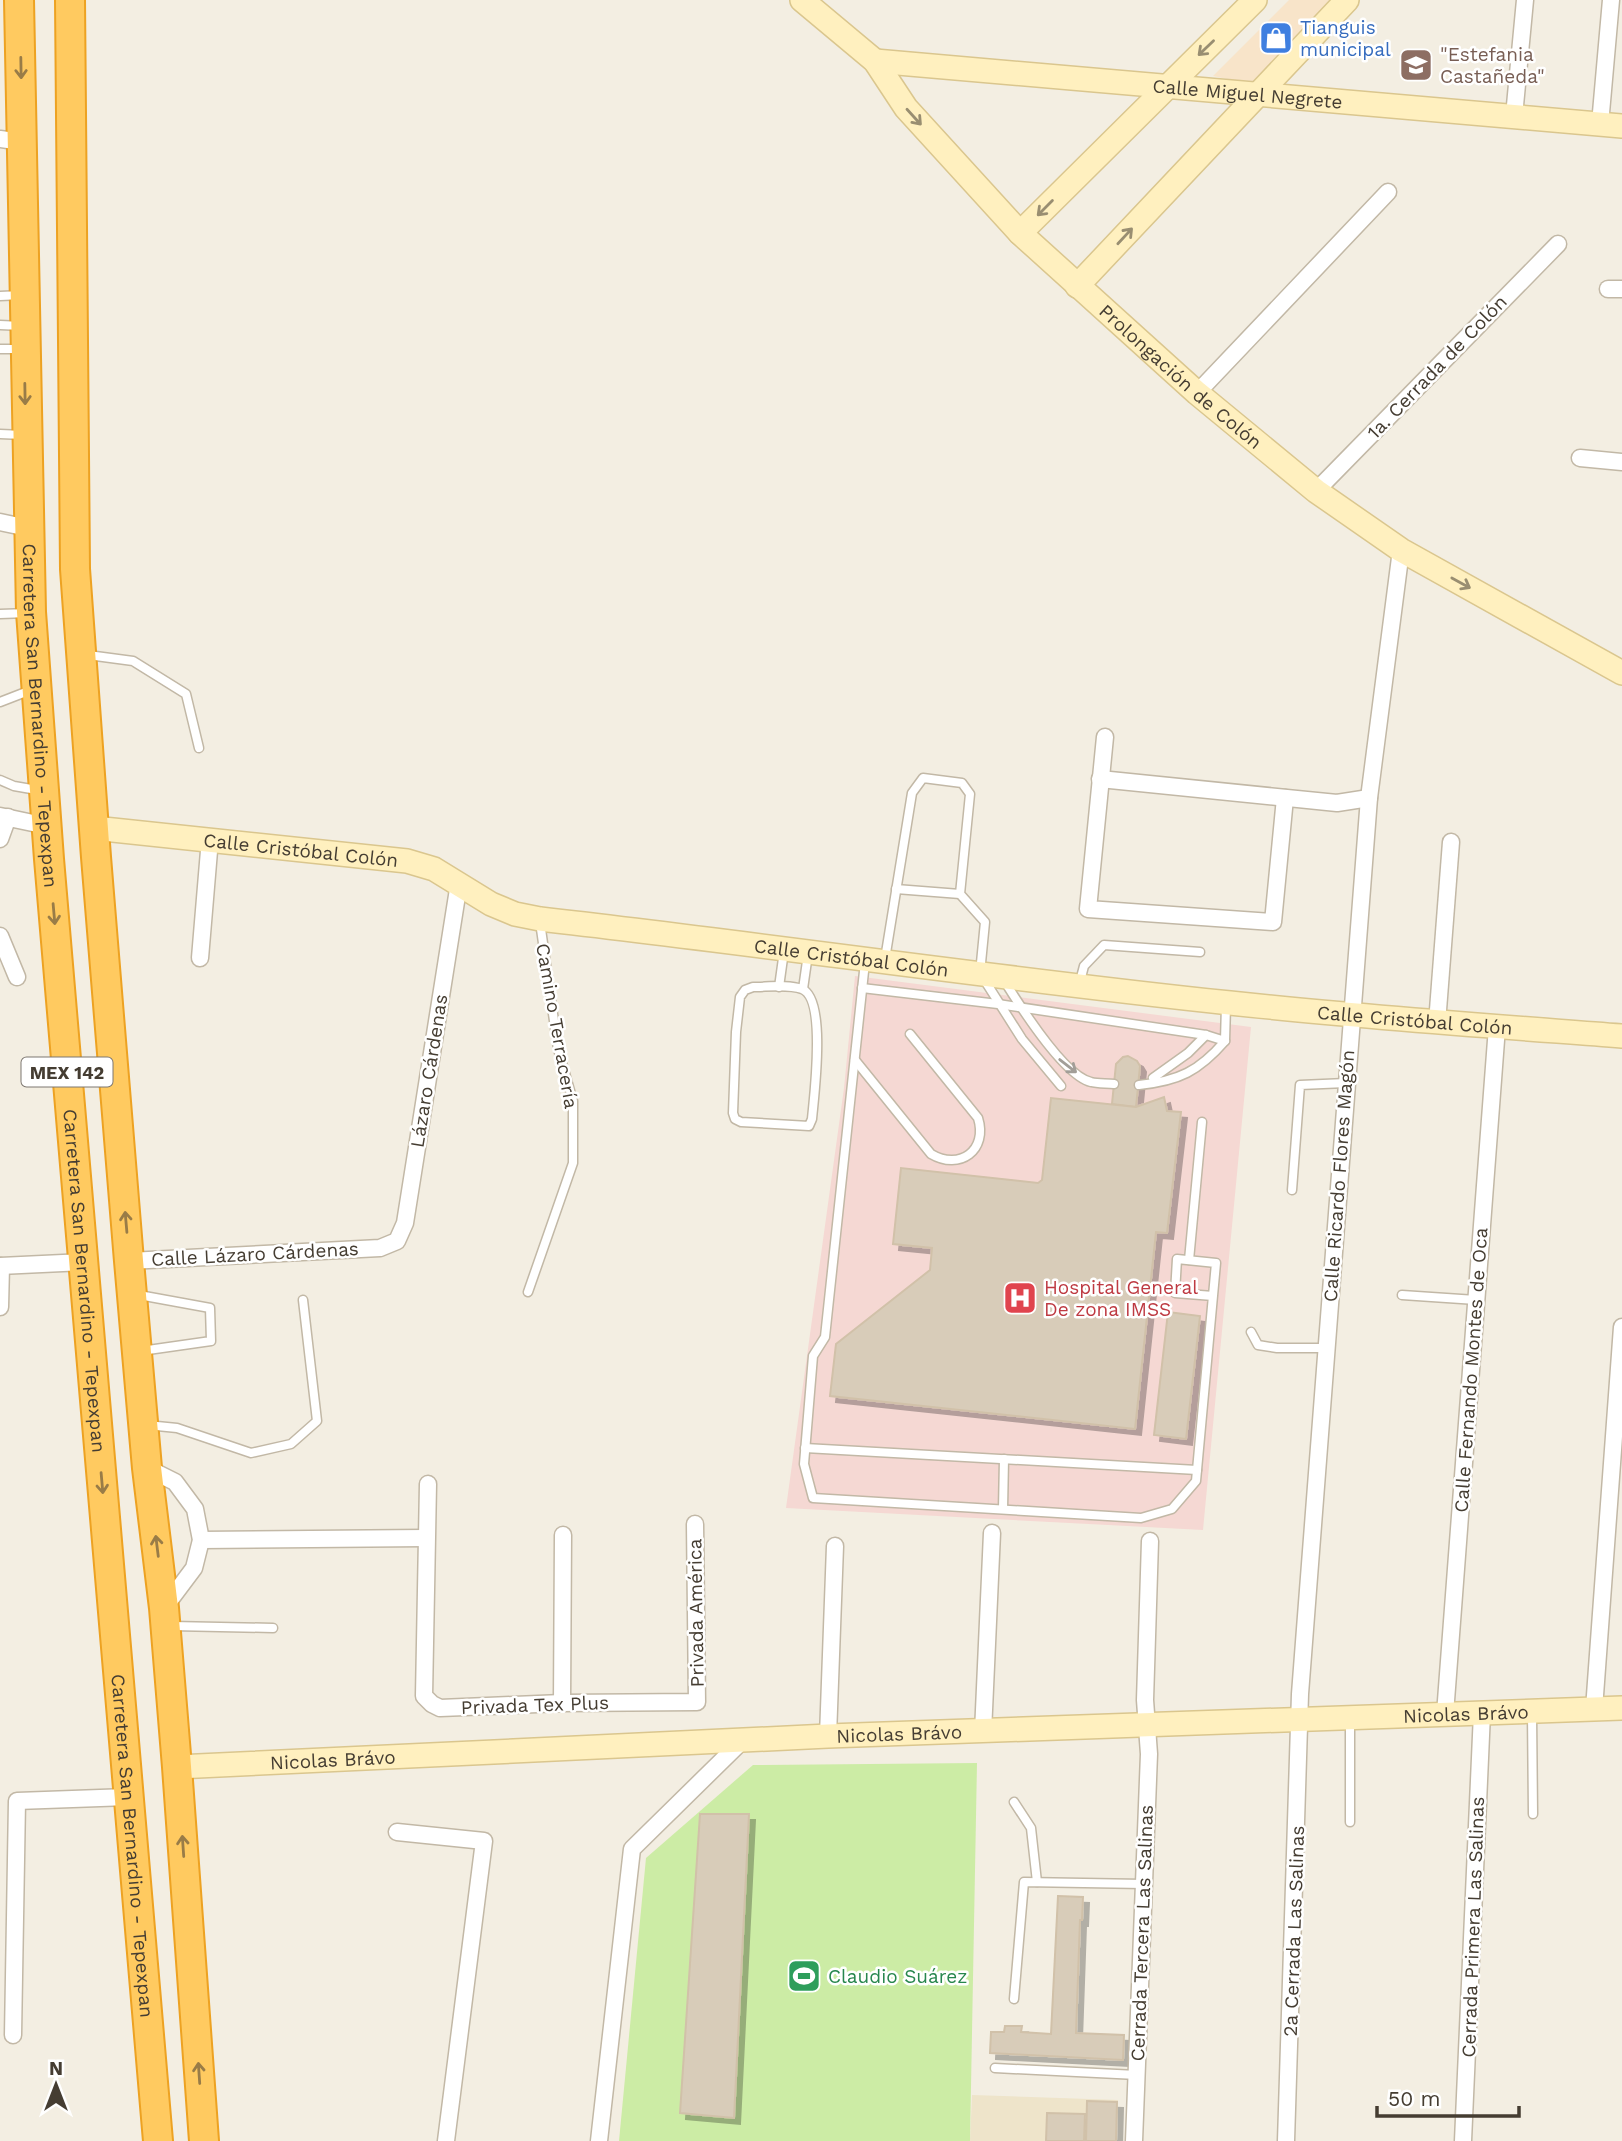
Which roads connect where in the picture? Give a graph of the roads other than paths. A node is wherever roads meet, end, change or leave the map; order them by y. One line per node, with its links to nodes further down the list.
1 (19, 0): 13 (highway, Carretera San Bernardino - Tepexpan / MEX 142, one-way to 13)
2 (70, 0): 30 (highway, MEX 142)
3 (1255, 0): 9 (street, one-way to 9)
4 (1347, 0): 10 (street)
5 (1525, 0): 11 (street)
6 (1611, 0): 12 (street)
7 (810, 2): 8 (street, Prolongación de Colón)
8 (875, 61): 9 (street, Calle Miguel Negrete); 15 (street, Prolongación de Colón, one-way to 15)
9 (1167, 86): 10 (street, Calle Miguel Negrete); 15 (street, one-way to 15)
10 (1260, 93): 11 (street, Calle Miguel Negrete); 17 (street, one-way to 10)
11 (1514, 116): 12 (street, Calle Miguel Negrete)
12 (1611, 125)
13 (11, 140): 18 (highway, Carretera San Bernardino - Tepexpan / MEX 142)
14 (1388, 192): 20 (street)
15 (1020, 233): 17 (street, Prolongación de Colón)
16 (1558, 244): 24 (street, 1a. Cerrada de Colón)
17 (1077, 286): 20 (street, Prolongación de Colón)
18 (12, 295): 19 (highway, Carretera San Bernardino - Tepexpan / MEX 142)
19 (12, 337): 21 (highway, Carretera San Bernardino - Tepexpan / MEX 142, one-way to 21)
20 (1196, 393): 24 (street, Prolongación de Colón)
21 (13, 435): 26 (highway, Carretera San Bernardino - Tepexpan / MEX 142)
22 (1580, 458): 23 (street)
23 (1622, 462)
24 (1316, 491): 27 (street, Prolongación de Colón)
25 (0, 522): 26 (street)
26 (28, 528): 28 (highway, Carretera San Bernardino - Tepexpan / MEX 142)
27 (1401, 550): 31 (street, Prolongación de Colón, one-way to 31); 40 (street, Calle Ricardo Flores Magón)
28 (31, 612): 29 (lane); 32 (highway, Carretera San Bernardino - Tepexpan / MEX 142)
29 (0, 614)
30 (81, 654): 35 (lane); 43 (highway, MEX 142)
31 (1622, 673)
32 (37, 687): 33 (lane); 38 (highway, Carretera San Bernardino - Tepexpan / MEX 142)
33 (0, 702)
34 (1105, 737): 36 (street)
35 (199, 748)
36 (1100, 779): 39 (street); 39 (street)
37 (0, 780): 38 (lane)
38 (44, 791): 42 (highway, Carretera San Bernardino - Tepexpan / MEX 142)
39 (1285, 798): 40 (street)
40 (1369, 798): 66 (street, Calle Ricardo Flores Magón)
41 (4, 816): 42 (street); 44 (street)
42 (47, 826): 84 (highway, Carretera San Bernardino - Tepexpan / MEX 142, one-way to 84)
43 (94, 828): 45 (street, Calle Cristóbal Colón); 83 (highway, MEX 142, one-way to 43)
44 (0, 839)
45 (211, 839): 47 (street, Calle Cristóbal Colón); 55 (street)
46 (1451, 842): 67 (street)
47 (459, 883): 50 (street, Calle Cristóbal Colón); 81 (street, Lázaro Cárdenas)
48 (895, 889): 49 (lane); 49 (lane); 56 (lane)
49 (960, 894): 57 (lane)
50 (540, 919): 52 (street, Calle Cristóbal Colón); 86 (lane, Camino Terracería)
51 (0, 936): 58 (street)
52 (785, 948): 53 (street, Calle Cristóbal Colón); 60 (lane)
53 (809, 951): 56 (street, Calle Cristóbal Colón); 62 (lane)
54 (1200, 952): 59 (lane)
55 (200, 958)
56 (875, 960): 57 (street, Calle Cristóbal Colón); 61 (lane)
57 (991, 975): 59 (street, Calle Cristóbal Colón); 64 (lane); 65 (lane)
58 (17, 977)
59 (1079, 985): 63 (street, Calle Cristóbal Colón)
60 (779, 987): 62 (lane); 62 (lane)
61 (862, 988): 64 (lane); 73 (lane)
62 (803, 989)
63 (1226, 1003): 66 (street, Calle Cristóbal Colón); 72 (lane)
64 (998, 1004): 65 (lane); 78 (lane)
65 (1020, 1007): 70 (lane); 76 (lane, one-way to 76)
66 (1351, 1016): 67 (street, Calle Cristóbal Colón); 75 (street, Calle Ricardo Flores Magón)
67 (1437, 1023): 68 (street, Calle Cristóbal Colón)
68 (1497, 1027): 71 (street, Calle Cristóbal Colón); 91 (street, Calle Fernando Montes de Oca)
69 (910, 1034): 73 (lane)
70 (1206, 1035): 72 (lane); 74 (lane)
71 (1622, 1037)
72 (1225, 1041): 77 (lane)
73 (855, 1060): 98 (lane)
74 (1153, 1078)
75 (1346, 1083): 80 (lane); 95 (street, Calle Ricardo Flores Magón)
76 (1114, 1084)
77 (1139, 1085)
78 (1061, 1086)
79 (1202, 1122): 82 (lane)
80 (1292, 1190)
81 (380, 1248): 83 (street, Calle Lázaro Cárdenas)
82 (1189, 1260): 89 (lane); 89 (lane)
83 (129, 1261): 87 (highway, MEX 142)
84 (84, 1262): 85 (street); 127 (highway, Carretera San Bernardino - Tepexpan / MEX 142, one-way to 127)
85 (1, 1266): 92 (street)
86 (528, 1292)
87 (132, 1294): 96 (highway, MEX 142); 96 (lane)
88 (1402, 1295): 91 (lane)
89 (1213, 1296): 101 (lane)
90 (303, 1300): 97 (lane)
91 (1476, 1300): 119 (street, Calle Fernando Montes de Oca)
92 (0, 1307)
93 (1622, 1327): 116 (street)
94 (1251, 1332): 95 (lane)
95 (1326, 1348): 121 (street, Calle Ricardo Flores Magón)
96 (138, 1352): 97 (highway, MEX 142)
97 (144, 1425): 100 (highway, MEX 142)
98 (805, 1448): 99 (lane); 103 (lane)
99 (1004, 1459): 101 (lane); 103 (lane)
100 (148, 1468): 108 (street); 111 (highway, MEX 142, one-way to 100)
101 (1197, 1470): 103 (lane)
102 (428, 1484): 107 (street)
103 (1003, 1510)
104 (695, 1524): 113 (street, Privada América)
105 (992, 1533): 123 (street)
106 (563, 1535): 114 (street)
107 (426, 1538): 108 (street); 114 (street, Privada Tex Plus)
108 (201, 1540): 111 (street)
109 (1150, 1541): 122 (street, Cerrada Tercera Las Salinas)
110 (835, 1546): 124 (street)
111 (164, 1617): 112 (lane); 126 (highway, MEX 142)
112 (272, 1628)
113 (697, 1702): 114 (street, Privada Tex Plus)
114 (562, 1703)
115 (1622, 1708): 116 (street, Nicolas Brávo)
116 (1594, 1709): 117 (street, Nicolas Brávo)
117 (1532, 1711): 118 (street, Nicolas Brávo); 129 (lane)
118 (1482, 1713): 119 (street, Nicolas Brávo); 144 (street, Cerrada Primera Las Salinas)
119 (1445, 1714): 120 (street, Nicolas Brávo)
120 (1350, 1718): 121 (street, Nicolas Brávo); 130 (lane)
121 (1301, 1721): 122 (street, Nicolas Brávo); 143 (street, 2a Cerrada Las Salinas)
122 (1146, 1726): 123 (street, Nicolas Brávo); 133 (street, Cerrada Tercera Las Salinas)
123 (983, 1732): 124 (street, Nicolas Brávo)
124 (828, 1736): 125 (street, Nicolas Brávo)
125 (744, 1739): 126 (street, Nicolas Brávo); 141 (street)
126 (177, 1767): 139 (highway, MEX 142, one-way to 126)
127 (128, 1797): 135 (street); 138 (highway, Carretera San Bernardino - Tepexpan / MEX 142)
128 (1014, 1801): 132 (lane)
129 (1533, 1814)
130 (1350, 1822)
131 (397, 1832): 140 (street)
132 (1037, 1882): 133 (lane); 134 (lane)
133 (1144, 1884): 137 (street, Cerrada Tercera Las Salinas)
134 (1014, 1999)
135 (13, 2035)
136 (995, 2068): 137 (lane)
137 (1137, 2075): 142 (street, Cerrada Tercera Las Salinas)
138 (158, 2141)
139 (204, 2141)
140 (446, 2141)
141 (599, 2141)
142 (1134, 2141)
143 (1286, 2141)
144 (1463, 2141)

